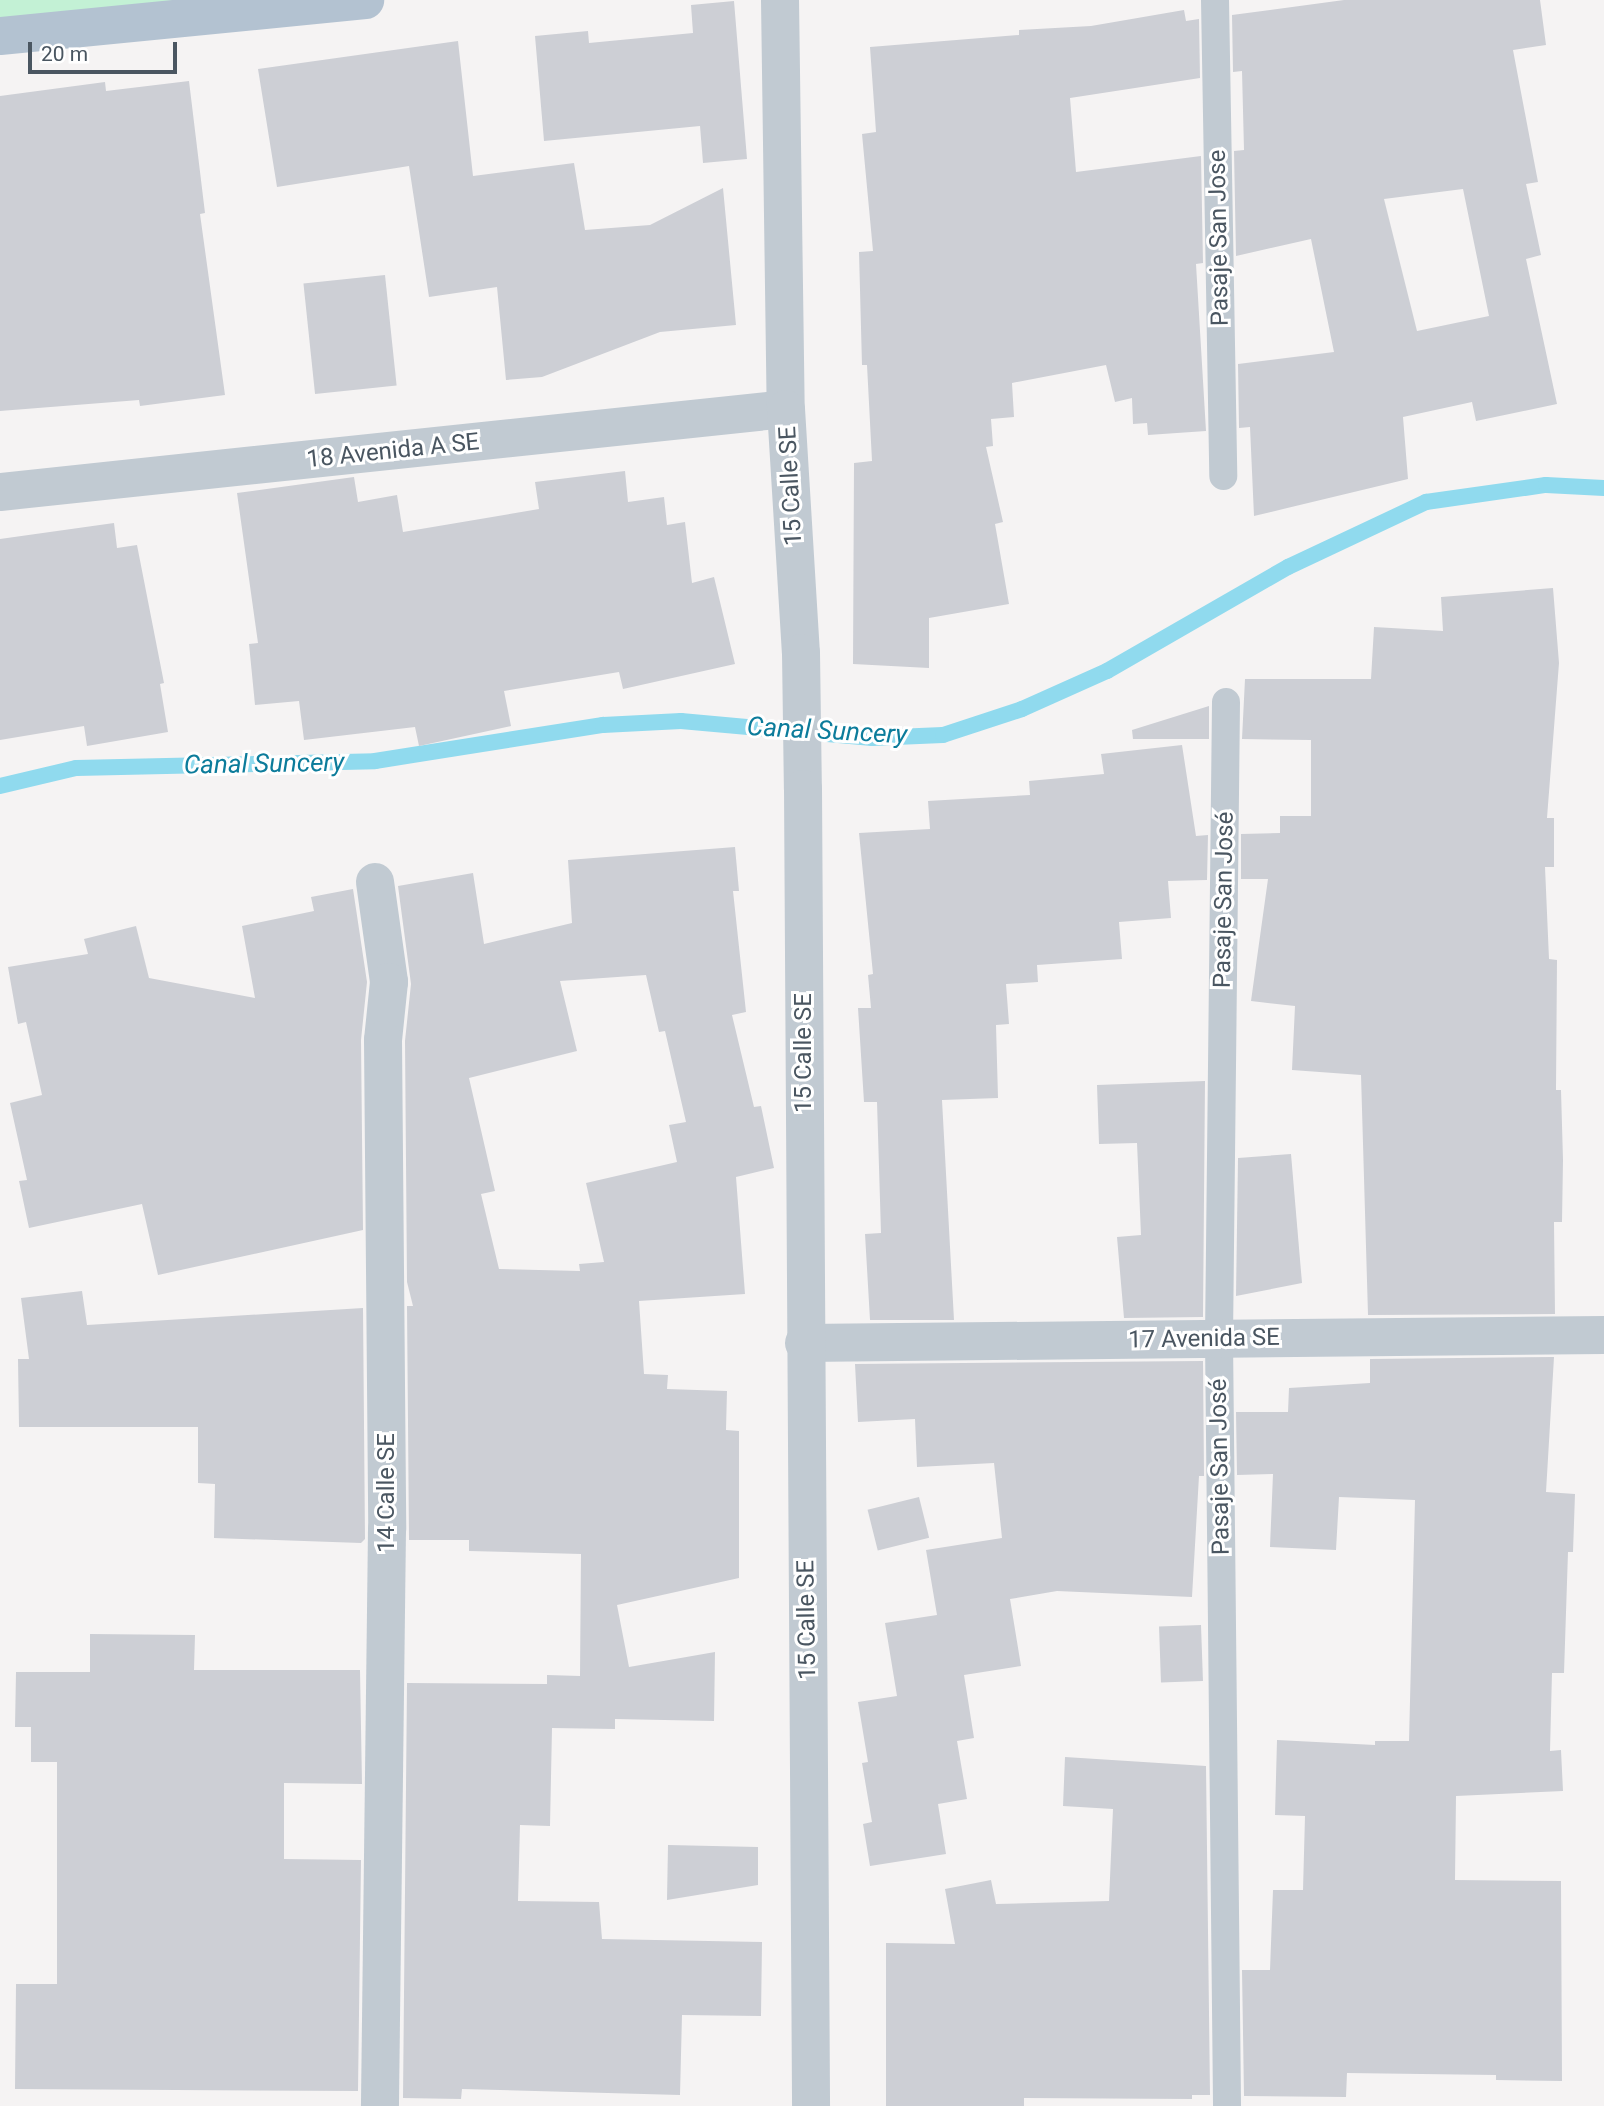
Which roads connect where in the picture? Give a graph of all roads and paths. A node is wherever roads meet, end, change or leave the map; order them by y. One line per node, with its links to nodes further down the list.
1 (365, 0): 4 (main road)
2 (780, 0): 5 (street, 15 Calle SE)
3 (1215, 0): 6 (lane, Pasaje San Jose)
4 (0, 36)
5 (786, 409): 7 (street, 18 Avenida A SE); 12 (street, 15 Calle SE)
6 (1223, 476)
7 (0, 492)
8 (1226, 702): 11 (lane, Pasaje San José)
9 (375, 882): 13 (street, 14 Calle SE)
10 (1604, 1335): 11 (street, 17 Avenida SE)
11 (1219, 1339): 12 (street, 17 Avenida SE); 15 (lane, Pasaje San José)
12 (804, 1343): 14 (street, 15 Calle SE)
13 (380, 2106)
14 (811, 2106)
15 (1227, 2106)

